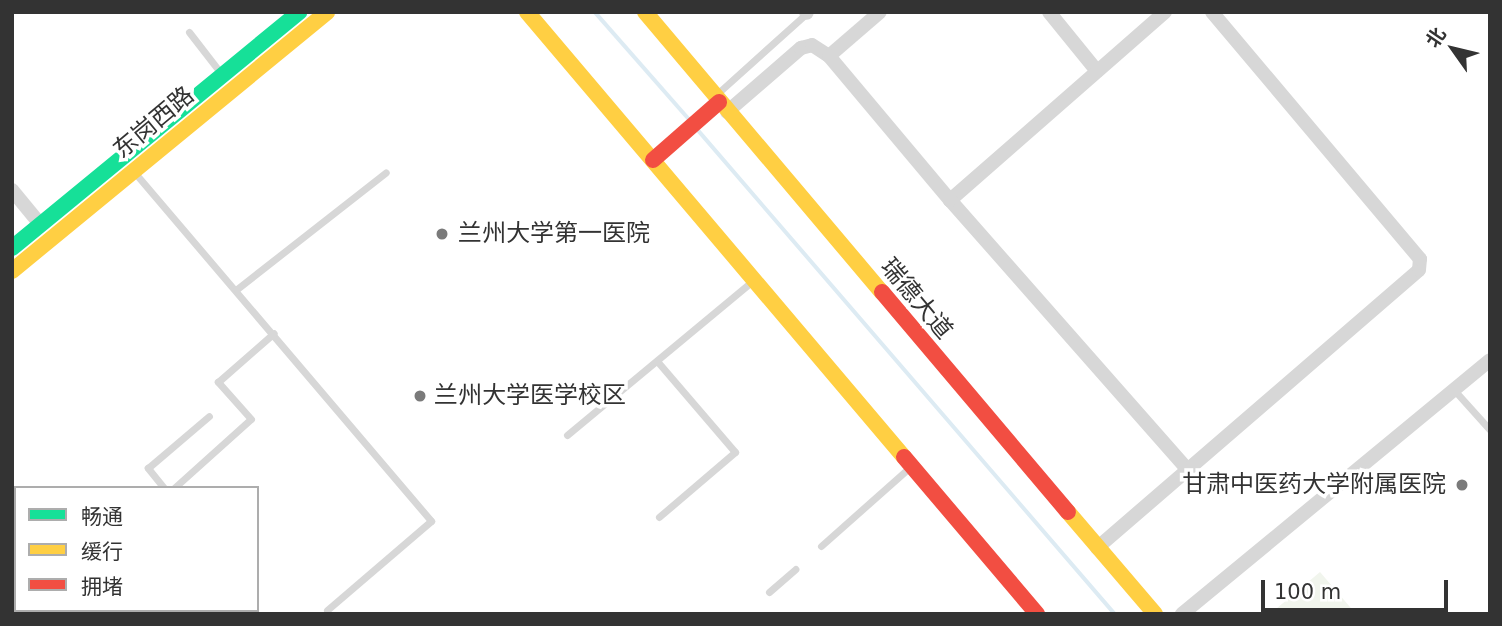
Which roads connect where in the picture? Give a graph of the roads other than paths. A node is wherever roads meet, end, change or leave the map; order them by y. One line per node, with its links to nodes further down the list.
1 (299, 12): 13 (street, 东岗西路)
2 (327, 12): 16 (street, 东岗西路)
3 (527, 12): 15 (street)
4 (645, 12): 14 (street, 瑞德大道)
5 (880, 12): 11 (street)
6 (1048, 12): 12 (street)
7 (1165, 12): 12 (street)
8 (1212, 12): 33 (street)
9 (807, 13): 14 (lane)
10 (189, 32): 13 (lane)
11 (829, 56): 14 (street); 19 (street)
12 (1097, 71): 19 (street)
13 (222, 75): 20 (street, 东岗西路)
14 (720, 103): 15 (street); 38 (street, 瑞德大道)
15 (653, 160): 23 (street)
16 (132, 170): 22 (street, 东岗西路); 24 (lane)
17 (386, 172): 24 (lane)
18 (12, 190): 20 (street)
19 (950, 200): 33 (street)
20 (40, 224): 21 (street, 东岗西路)
21 (12, 248)
22 (12, 271)
23 (755, 280): 27 (lane); 32 (street)
24 (237, 289): 25 (lane)
25 (274, 333): 35 (lane); 41 (lane)
26 (1490, 360): 28 (street)
27 (657, 361): 31 (lane); 36 (lane)
28 (1455, 391): 30 (lane); 44 (street)
29 (209, 416): 34 (lane)
30 (1490, 430)
31 (567, 435)
32 (912, 466): 37 (lane); 42 (street)
33 (1188, 470): 38 (street)
34 (162, 486)
35 (176, 486)
36 (659, 517)
37 (821, 546)
38 (1097, 548): 43 (street, 瑞德大道)
39 (794, 569): 40 (lane)
40 (769, 592)
41 (327, 610)
42 (1037, 614)
43 (1156, 614)
44 (1182, 614)

